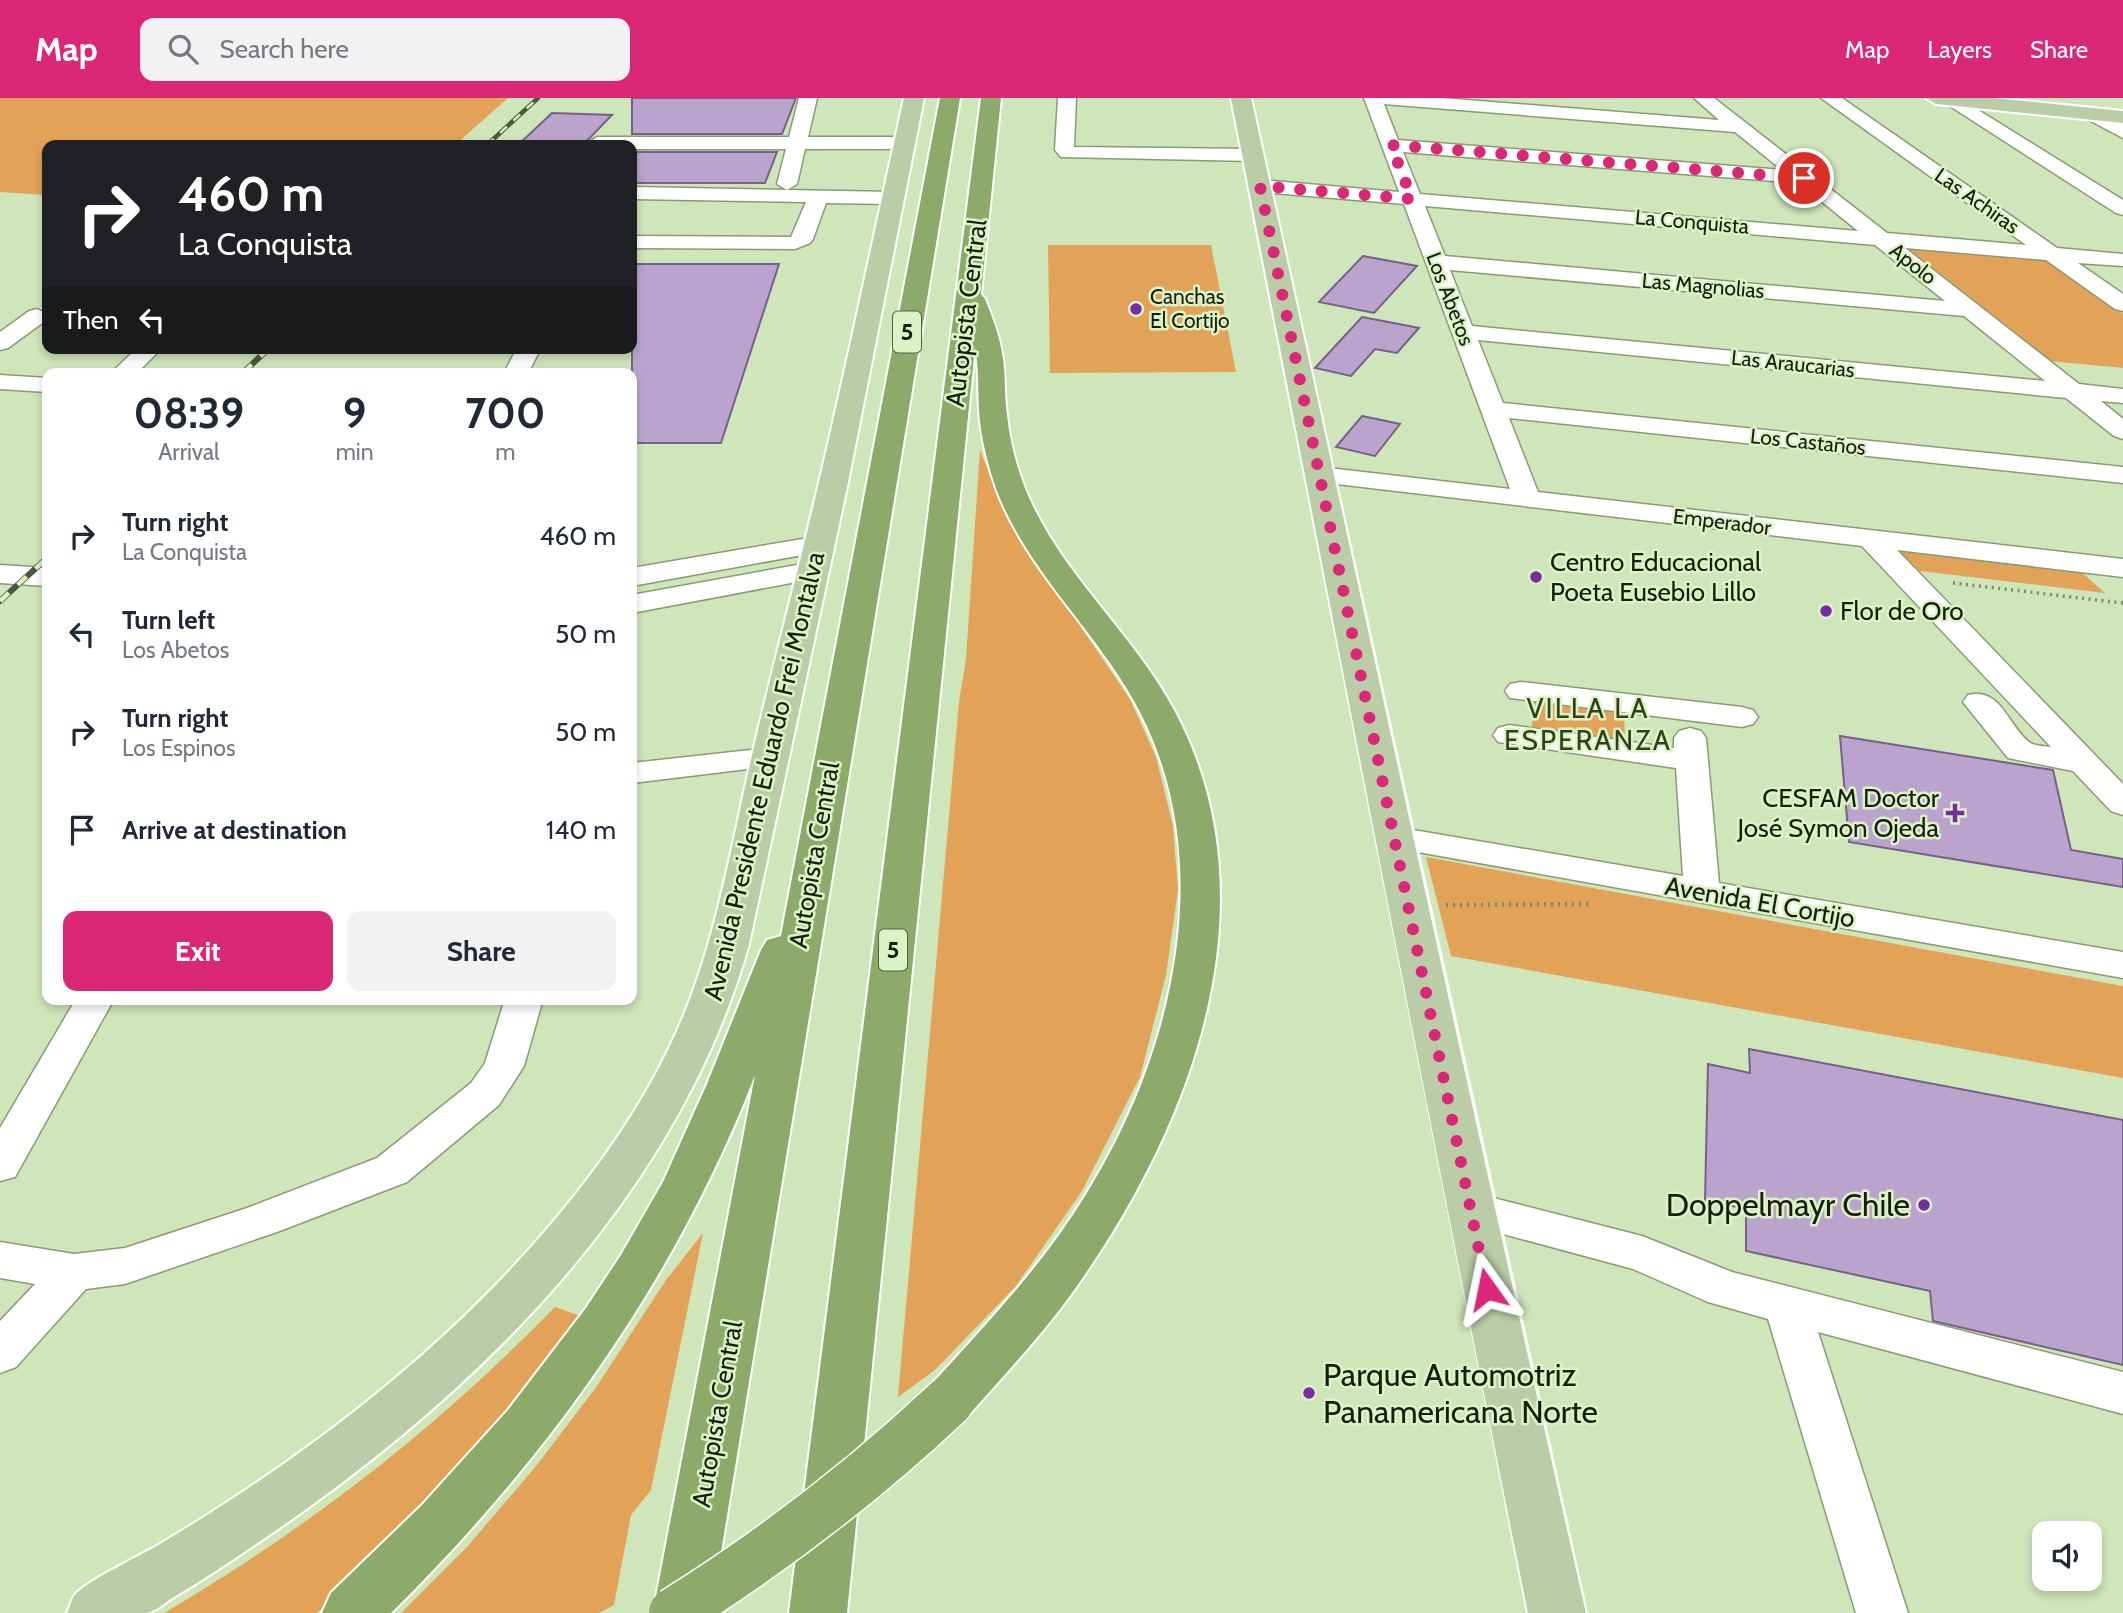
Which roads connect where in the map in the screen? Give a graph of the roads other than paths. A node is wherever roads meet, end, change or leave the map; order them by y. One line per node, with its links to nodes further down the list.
1 (808, 98): 15 (street)
2 (950, 98): 69 (highway, Autopista Central / 5)
3 (992, 98): 32 (highway, Autopista Central / 5)
4 (1067, 98): 18 (street)
5 (1241, 98): 18 (main road)
6 (1374, 98): 13 (street); 17 (street, Los Abetos)
7 (1703, 98): 13 (street, Apolo)
8 (1830, 98): 29 (street, Las Achiras)
9 (2024, 98): 11 (main road)
10 (1942, 99): 11 (main road); 26 (street)
11 (2109, 109): 14 (street)
12 (908, 124): 15 (street); 24 (main road, Avenida Presidente Eduardo Frei Montalva)
13 (1740, 127): 19 (street, Apolo)
14 (2123, 132)
15 (799, 136): 16 (street); 20 (street)
16 (637, 142)
17 (1391, 145): 19 (street); 25 (street, Los Abetos)
18 (1253, 155): 21 (main road)
19 (1804, 178): 27 (street, Apolo)
20 (787, 184)
21 (1260, 186): 25 (street, La Conquista); 46 (main road)
22 (637, 193): 23 (street)
23 (818, 198): 24 (street); 28 (street)
24 (892, 198): 50 (main road, Avenida Presidente Eduardo Frei Montalva)
25 (1412, 199): 27 (street, La Conquista); 31 (street, Los Abetos)
26 (2123, 209)
27 (1880, 238): 29 (street, La Conquista); 34 (street, Apolo)
28 (637, 242)
29 (2051, 254): 30 (street, La Conquista); 33 (street, Las Achiras)
30 (2123, 260)
31 (1436, 262): 34 (street, Las Magnolias); 36 (street, Los Abetos)
32 (969, 288): 83 (highway, bridge); 85 (highway, Autopista Central / 5)
33 (2123, 304)
34 (1970, 310): 42 (street, Apolo)
35 (37, 316): 37 (street)
36 (1463, 332): 42 (street, Las Araucarias); 44 (street, Los Abetos)
37 (0, 343)
38 (144, 354): 39 (street)
39 (129, 368)
40 (0, 382): 41 (street)
41 (42, 385)
42 (2073, 391): 43 (street, Las Araucarias); 45 (street, Apolo)
43 (2123, 396)
44 (1493, 409): 47 (street, Los Castaños); 48 (street, Los Abetos)
45 (2123, 431)
46 (1320, 475): 48 (street, Emperador); 68 (main road)
47 (2123, 475)
48 (1528, 500): 49 (street, Emperador)
49 (1871, 539): 51 (street, Emperador); 65 (street)
50 (816, 557): 54 (street); 57 (street); 63 (main road, Avenida Presidente Eduardo Frei Montalva)
51 (2090, 565): 52 (street, Emperador); 56 (street)
52 (2123, 568)
53 (0, 573): 55 (street)
54 (637, 576)
55 (42, 577)
56 (2123, 594)
57 (637, 603)
58 (1521, 691): 60 (street)
59 (1979, 702): 65 (street)
60 (1688, 710): 61 (street); 64 (street)
61 (1742, 717)
62 (1509, 735): 64 (street)
63 (769, 758): 66 (street); 81 (main road, Avenida Presidente Eduardo Frei Montalva)
64 (1692, 760): 70 (street)
65 (2083, 763): 67 (street)
66 (637, 772)
67 (2123, 804)
68 (1396, 838): 70 (street, Avenida El Cortijo); 75 (main road)
69 (814, 860): 82 (highway); 84 (highway, Autopista Central / 5)
70 (1702, 892): 71 (street, Avenida El Cortijo)
71 (2123, 965)
72 (93, 1005): 74 (street)
73 (522, 1005): 77 (street)
74 (0, 1165)
75 (1469, 1209): 78 (street); 86 (main road)
76 (0, 1261): 77 (street)
77 (74, 1272): 79 (street)
78 (1786, 1305): 80 (street); 87 (street)
79 (0, 1353)
80 (2123, 1394)
81 (96, 1613)
82 (351, 1613)
83 (674, 1613)
84 (682, 1613)
85 (818, 1613)
86 (1557, 1613)
87 (1882, 1613)

